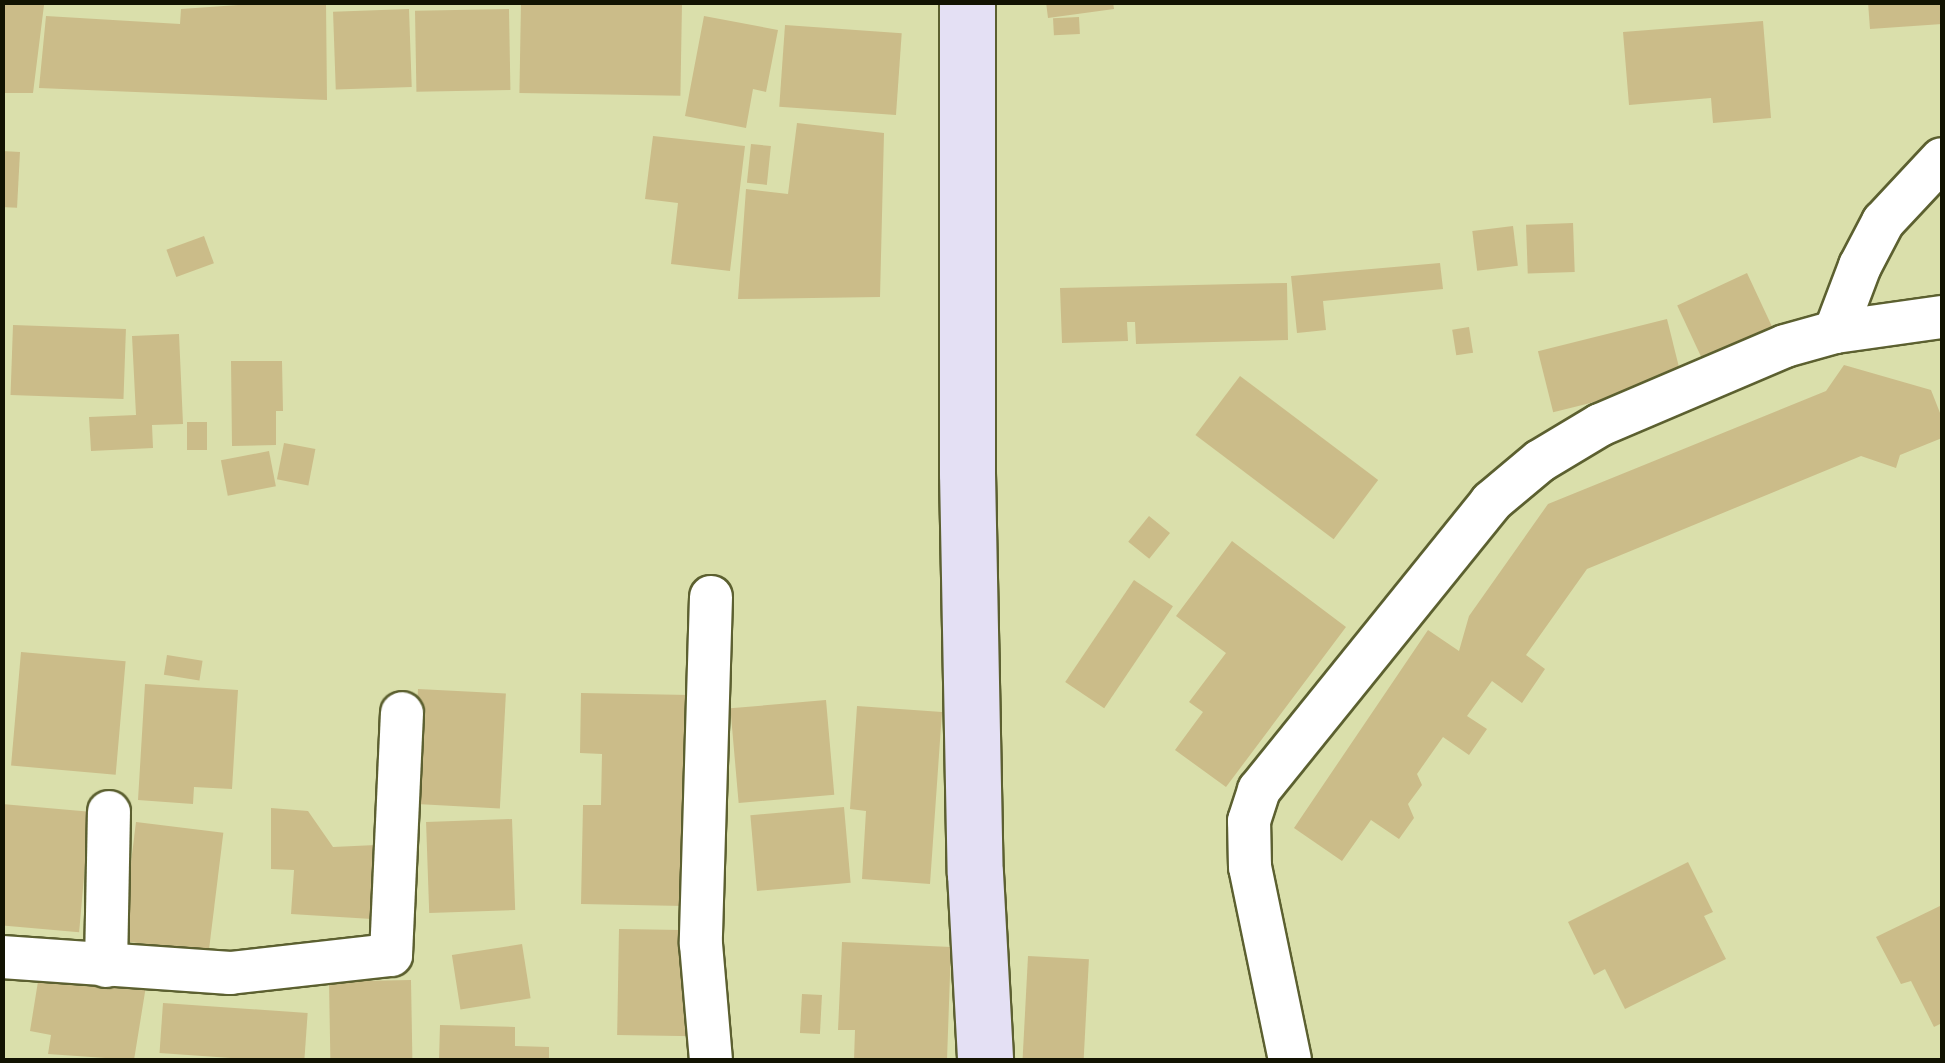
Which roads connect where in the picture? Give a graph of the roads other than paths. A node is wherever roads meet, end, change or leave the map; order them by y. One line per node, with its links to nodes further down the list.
1 (967, 2): 12 (street)
2 (1942, 159): 4 (street)
3 (1942, 316): 4 (street)
4 (1835, 332): 10 (street)
5 (711, 597): 11 (street)
6 (402, 713): 9 (street)
7 (109, 812): 9 (street)
8 (2, 957): 9 (street)
9 (106, 966)
10 (1286, 1057)
11 (711, 1060)
12 (985, 1060)

